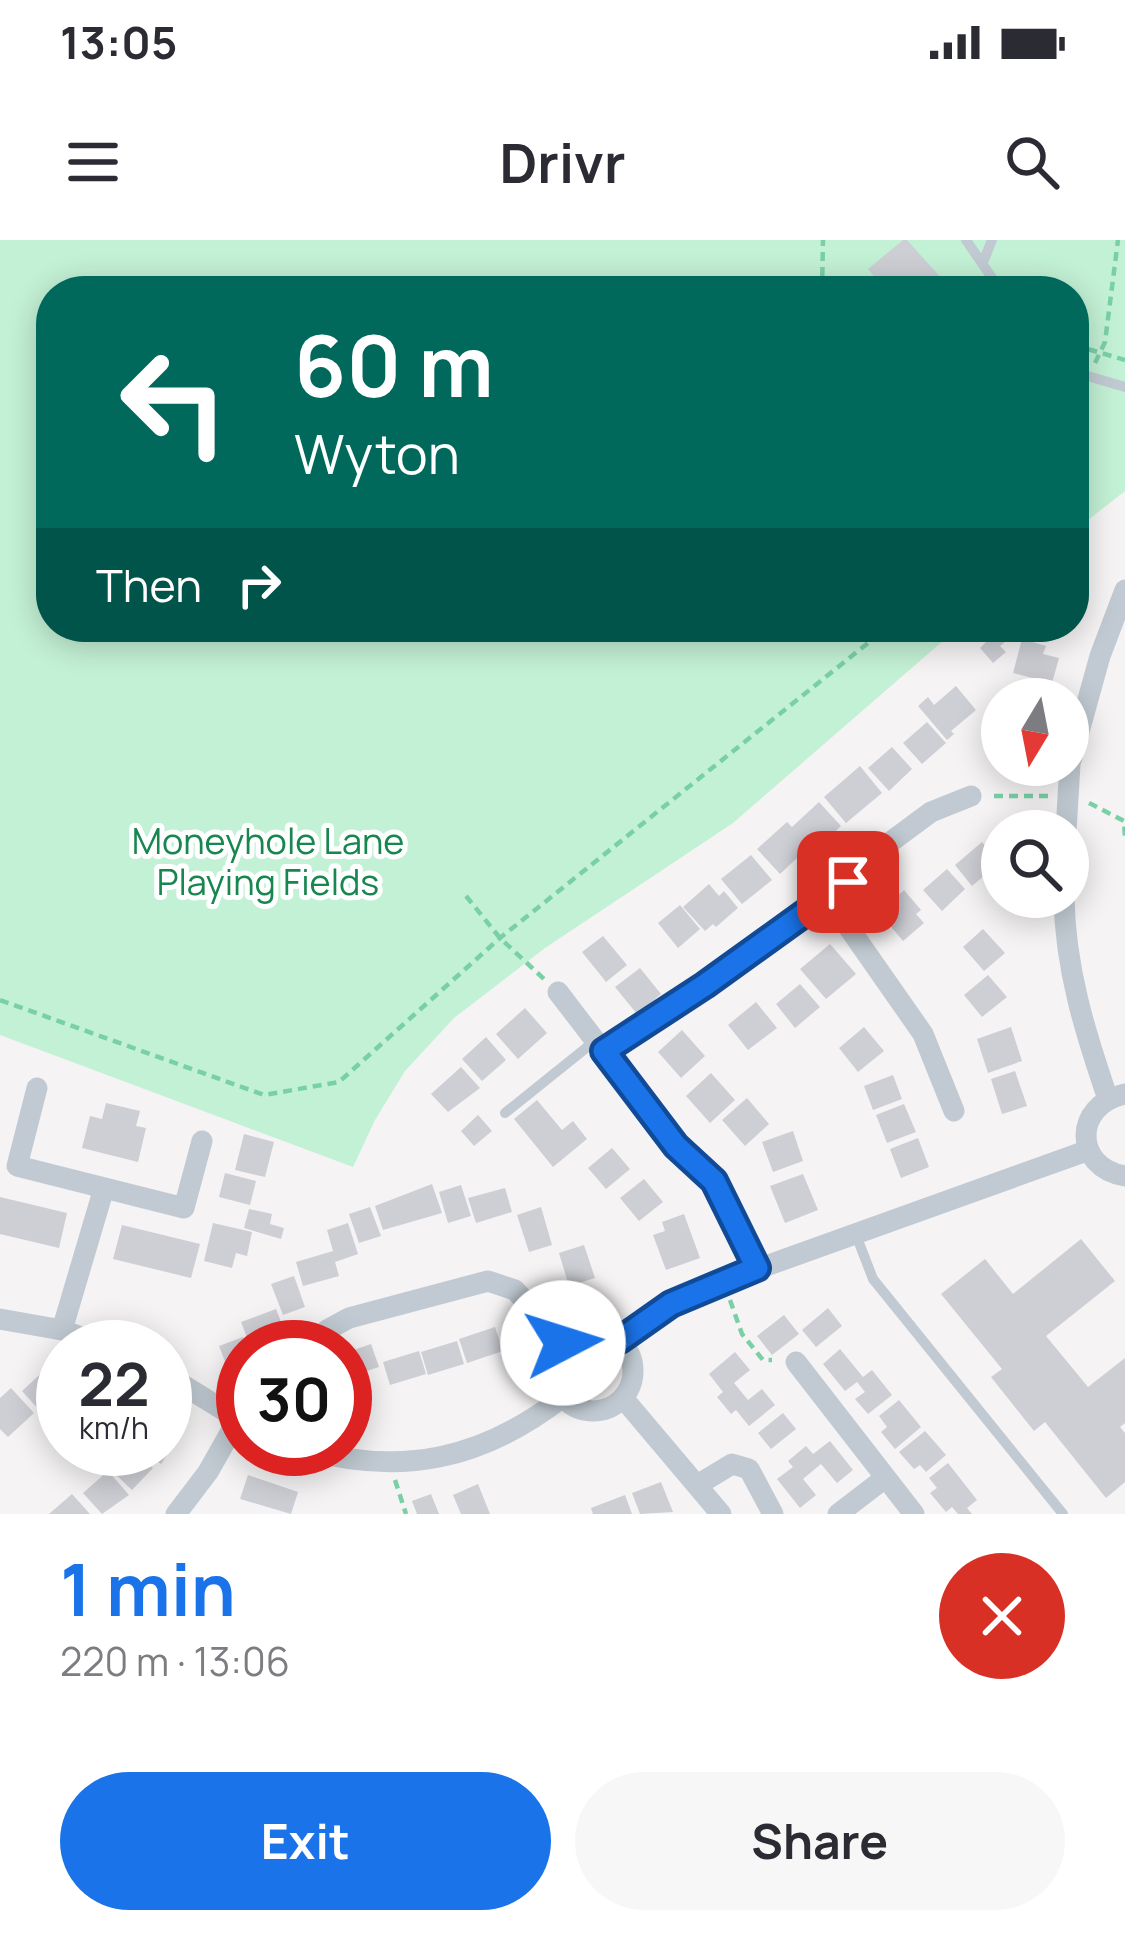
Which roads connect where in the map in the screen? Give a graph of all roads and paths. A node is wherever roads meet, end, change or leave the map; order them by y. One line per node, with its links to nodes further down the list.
1 (823, 240): 6 (path)
2 (966, 240): 5 (lane)
3 (992, 240): 5 (lane)
4 (1118, 240): 9 (path)
5 (984, 260): 7 (lane)
6 (822, 276)
7 (993, 276)
8 (1089, 349): 9 (path)
9 (1101, 352): 10 (path)
10 (1125, 360)
11 (1089, 376): 12 (lane)
12 (1125, 386)
13 (1125, 590): 16 (street)
14 (868, 642): 20 (path)
15 (970, 796): 18 (street)
16 (1067, 810)
17 (466, 896): 20 (path)
18 (828, 898): 23 (street); 26 (street)
19 (1064, 918): 25 (street)
20 (500, 938): 21 (path); 22 (path)
21 (558, 992): 23 (street)
22 (0, 1000)
23 (600, 1045): 27 (lane); 33 (street)
24 (37, 1088): 31 (street)
25 (1116, 1097): 29 (street)
26 (954, 1111)
27 (505, 1113)
28 (202, 1141): 31 (street)
29 (1089, 1150): 30 (street); 32 (street)
30 (1125, 1176)
31 (104, 1188): 36 (street)
32 (855, 1232): 33 (street); 55 (lane)
33 (757, 1268): 34 (street)
34 (727, 1280): 39 (street); 41 (path)
35 (0, 1319): 38 (street)
36 (65, 1320)
37 (345, 1320): 40 (street)
38 (36, 1325)
39 (620, 1340): 40 (street); 43 (street)
40 (563, 1343): 42 (street)
41 (796, 1362): 47 (street)
42 (562, 1397): 43 (street); 46 (street)
43 (623, 1398): 48 (street)
44 (216, 1459): 49 (street)
45 (372, 1460): 46 (street)
46 (390, 1463): 50 (path)
47 (884, 1478): 53 (street); 54 (street)
48 (699, 1484): 51 (street); 52 (street)
49 (176, 1514)
50 (406, 1514)
51 (722, 1514)
52 (773, 1514)
53 (838, 1514)
54 (914, 1514)
55 (1064, 1514)

